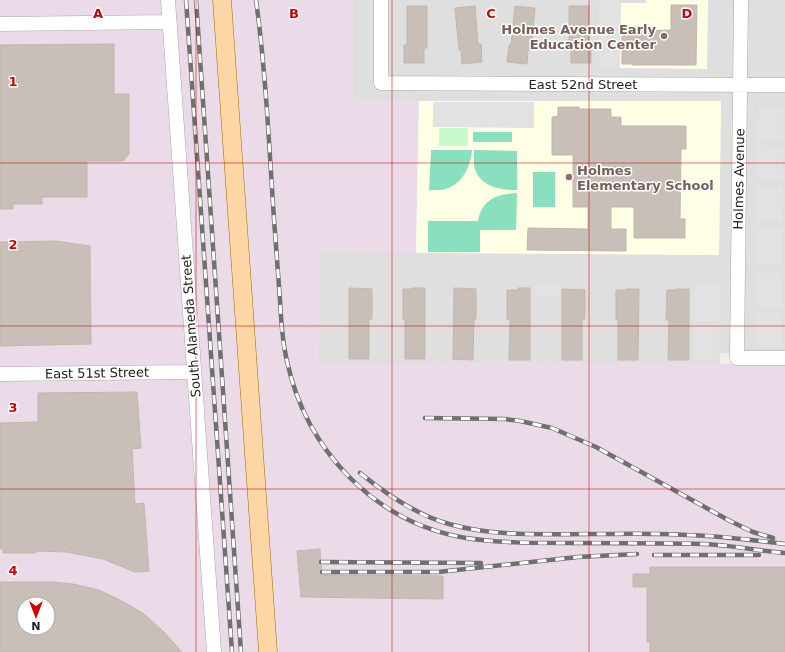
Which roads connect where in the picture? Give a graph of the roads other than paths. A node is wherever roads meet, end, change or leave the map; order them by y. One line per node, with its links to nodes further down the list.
1 (168, 0): 5 (street, South Alameda Street)
2 (222, 0): 13 (main road)
3 (381, 0): 7 (street, East 52nd Street)
4 (742, 0): 7 (street, Holmes Avenue)
5 (169, 22): 6 (street); 10 (street, South Alameda Street)
6 (0, 24)
7 (740, 85): 8 (street, East 52nd Street); 9 (street, Holmes Avenue)
8 (785, 86)
9 (785, 358)
10 (194, 372): 11 (street, East 51st Street); 12 (street, South Alameda Street)
11 (0, 374)
12 (214, 652)
13 (268, 652)

